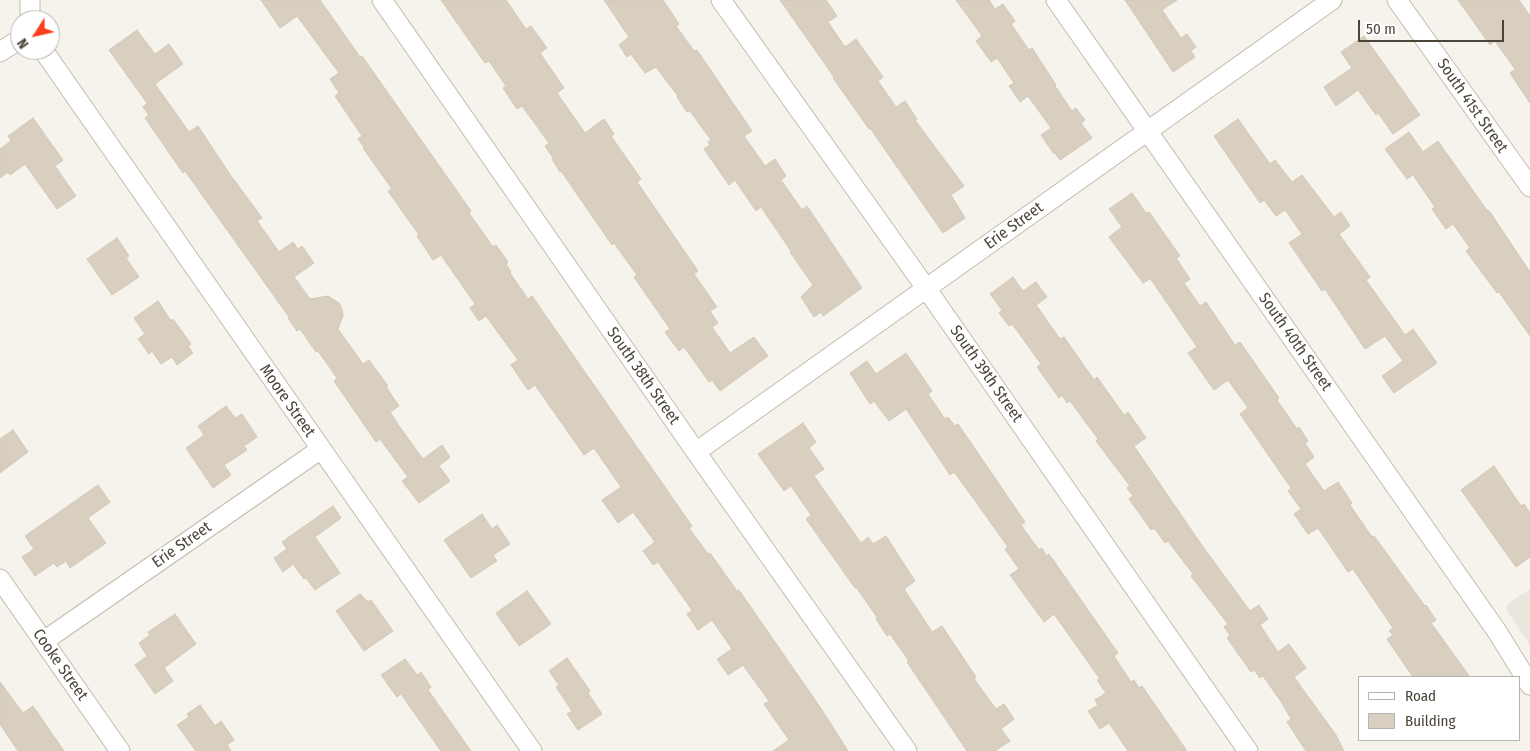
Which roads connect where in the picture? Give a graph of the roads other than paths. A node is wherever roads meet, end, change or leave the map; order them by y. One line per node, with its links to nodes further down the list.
1 (382, 0): 11 (street, South 38th Street)
2 (721, 0): 9 (street, South 39th Street)
3 (1056, 0): 7 (street, South 40th Street)
4 (1332, 0): 7 (street, Erie Street)
5 (1397, 0): 8 (street, South 41st Street)
6 (50, 60): 10 (street, Moore Street)
7 (1147, 130): 9 (street, Erie Street); 14 (street, South 40th Street)
8 (1530, 187)
9 (926, 288): 11 (street, Erie Street); 18 (street, South 39th Street)
10 (321, 449): 13 (street, Erie Street); 16 (street, Moore Street)
11 (696, 452): 17 (street, South 38th Street)
12 (0, 579): 13 (street, Cooke Street)
13 (44, 641): 15 (street, Cooke Street)
14 (1530, 686)
15 (120, 751)
16 (532, 751)
17 (907, 751)
18 (1248, 751)

